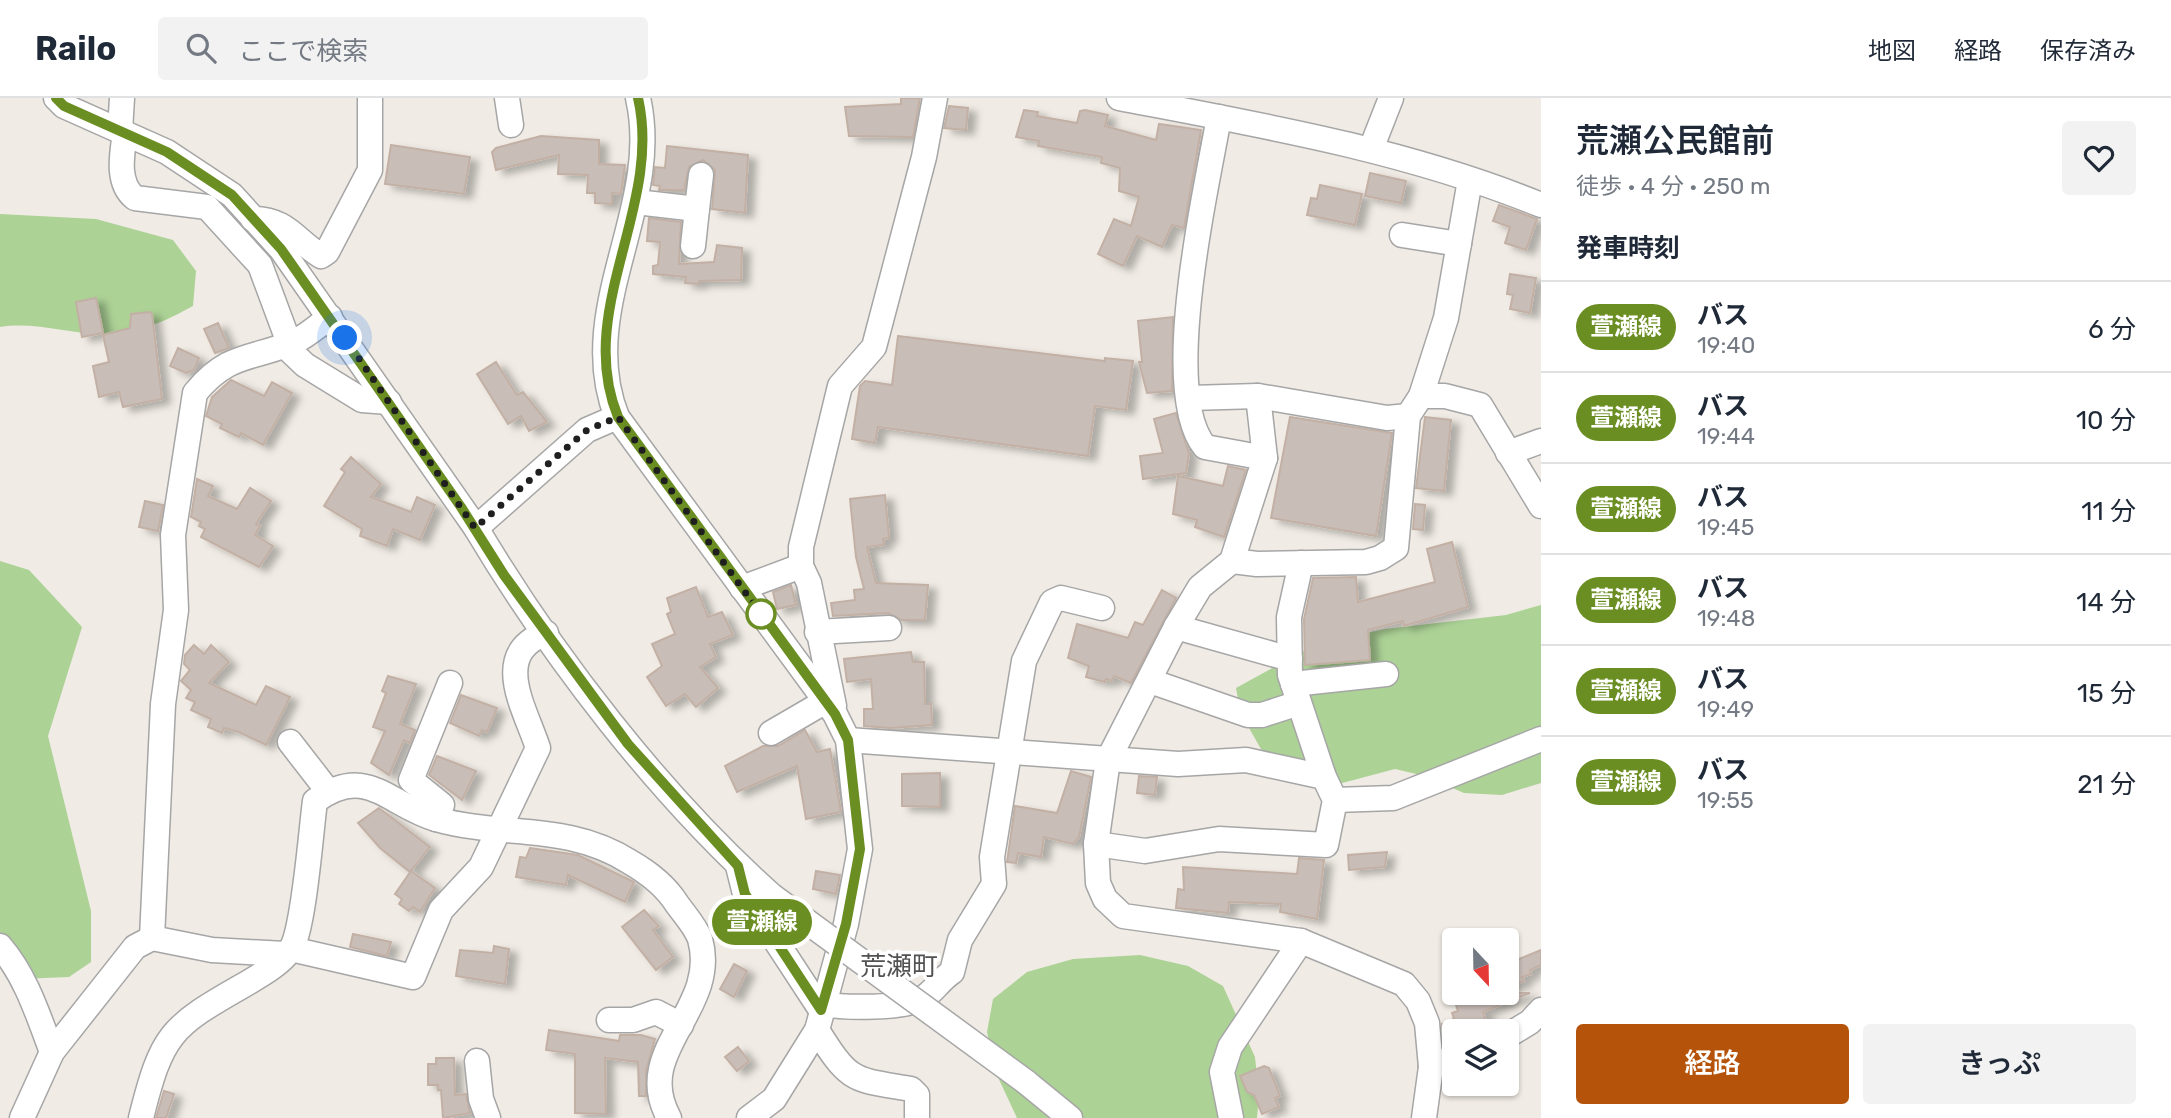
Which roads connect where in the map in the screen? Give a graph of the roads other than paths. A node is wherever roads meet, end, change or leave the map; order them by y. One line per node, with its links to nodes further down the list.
1 (56, 98): 11 (street)
2 (122, 98): 11 (street)
3 (370, 98): 18 (street)
4 (507, 98): 10 (street)
5 (638, 98): 15 (street)
6 (935, 98): 36 (street)
7 (1119, 98): 9 (street)
8 (1391, 98): 12 (street)
9 (1219, 117): 12 (street); 25 (street)
10 (510, 125)
11 (123, 132): 18 (street); 23 (street)
12 (1371, 149): 14 (street)
13 (701, 175): 17 (street)
14 (1470, 180): 16 (street); 20 (street)
15 (636, 202): 17 (street); 28 (street)
16 (1541, 205)
17 (697, 209): 21 (street)
18 (253, 219): 22 (street)
19 (1402, 235): 20 (street)
20 (1459, 244): 27 (street)
21 (693, 246)
22 (330, 317): 23 (street); 26 (street)
23 (287, 344): 26 (street); 62 (street)
24 (1258, 396): 25 (street); 27 (street); 31 (street)
25 (1190, 398): 31 (street)
26 (389, 401): 33 (street)
27 (1415, 406): 30 (street); 35 (street)
28 (618, 417): 33 (street); 37 (street)
29 (1541, 441): 30 (street)
30 (1508, 453): 32 (street)
31 (1265, 457): 34 (street)
32 (1541, 506)
33 (475, 528): 42 (street)
34 (1232, 561): 35 (street); 39 (street)
35 (1301, 563): 43 (street)
36 (801, 566): 37 (street); 41 (street)
37 (742, 588): 48 (street)
38 (1102, 608): 53 (street)
39 (1176, 627): 43 (street); 45 (street)
40 (889, 628): 41 (street)
41 (817, 632): 48 (street)
42 (546, 633): 59 (street); 61 (street)
43 (1290, 659): 47 (street)
44 (1386, 674): 47 (street)
45 (1150, 681): 47 (street); 54 (street)
46 (450, 683): 58 (street)
47 (1296, 694): 55 (street)
48 (831, 708): 49 (street); 51 (street)
49 (771, 733)
50 (1541, 739): 57 (street)
51 (848, 740): 53 (street); 67 (street)
52 (290, 742): 56 (street)
53 (1012, 753): 54 (street); 67 (street)
54 (1108, 760): 55 (street); 60 (street)
55 (1324, 777): 57 (street)
56 (328, 791): 58 (street); 65 (street)
57 (1335, 800): 60 (street)
58 (436, 819): 59 (street)
59 (500, 830): 65 (street); 69 (street)
60 (1096, 845): 63 (street)
61 (738, 866): 67 (street); 81 (street, bridge)
62 (152, 938): 65 (street); 71 (street)
63 (1301, 941): 74 (street); 82 (street)
64 (0, 946): 71 (street)
65 (288, 951): 76 (street)
66 (1541, 1010): 70 (street)
67 (820, 1015): 79 (street); 80 (street)
68 (609, 1020): 69 (street)
69 (681, 1025): 78 (street)
70 (1519, 1030)
71 (52, 1052): 75 (street)
72 (477, 1061): 77 (street)
73 (1442, 1062): 74 (street)
74 (1430, 1067): 83 (street)
75 (24, 1117)
76 (142, 1118)
77 (488, 1118)
78 (669, 1118)
79 (749, 1118)
80 (916, 1118)
81 (1070, 1118)
82 (1231, 1118)
83 (1424, 1118)

